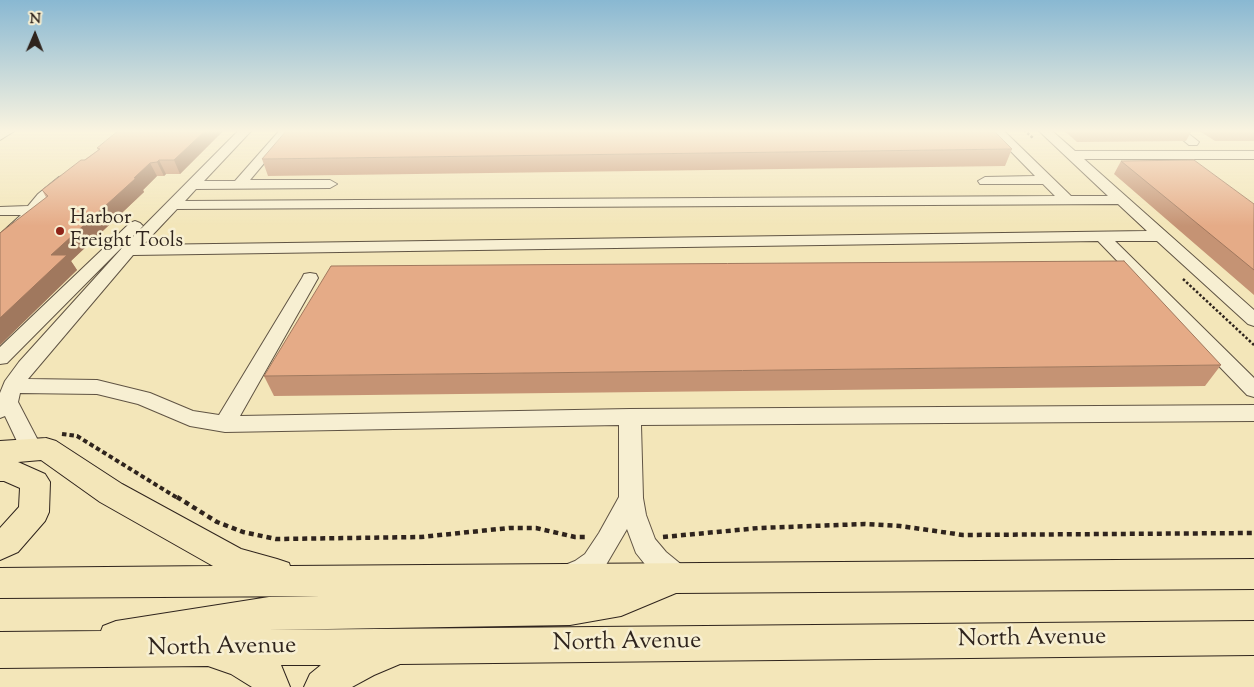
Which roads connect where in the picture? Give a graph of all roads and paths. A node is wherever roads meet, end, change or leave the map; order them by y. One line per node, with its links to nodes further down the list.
1 (200, 162): 23 (street)
2 (215, 162): 10 (lane)
3 (259, 162): 11 (street)
4 (1029, 162): 7 (street)
5 (1080, 162): 12 (street)
6 (72, 174): 15 (street)
7 (1047, 180): 8 (lane); 13 (street)
8 (984, 181)
9 (330, 184): 11 (street)
10 (192, 185): 11 (street); 14 (lane)
11 (239, 185)
12 (1122, 200): 13 (street); 18 (street)
13 (1068, 201): 14 (street)
14 (172, 205): 20 (lane)
15 (32, 210): 16 (street); 19 (street)
16 (0, 211)
17 (1102, 236): 18 (street); 20 (street); 24 (street)
18 (1161, 236): 22 (street)
19 (0, 242)
20 (129, 250): 25 (lane)
21 (310, 278): 28 (street)
22 (1254, 320)
23 (0, 358)
24 (1254, 390)
25 (6, 399): 28 (lane); 29 (street)
26 (1254, 413): 27 (street)
27 (630, 417): 28 (street); 32 (street)
28 (225, 424)
29 (43, 441): 30 (main road); 34 (path); 40 (main road)
30 (0, 452)
31 (0, 470): 36 (main road)
32 (631, 498): 38 (street); 39 (street)
33 (1254, 532): 35 (path)
34 (591, 537)
35 (658, 537)
36 (0, 546)
37 (1254, 574): 38 (main road)
38 (679, 578): 39 (main road); 46 (main road)
39 (556, 579): 40 (main road)
40 (300, 581): 41 (main road)
41 (0, 583)
42 (1254, 638): 43 (main road, North Avenue)
43 (405, 647): 44 (main road, North Avenue); 48 (main road)
44 (207, 649): 46 (main road, North Avenue); 47 (main road)
45 (0, 650): 46 (main road, North Avenue)
46 (58, 650)
47 (271, 687)
48 (322, 687)

